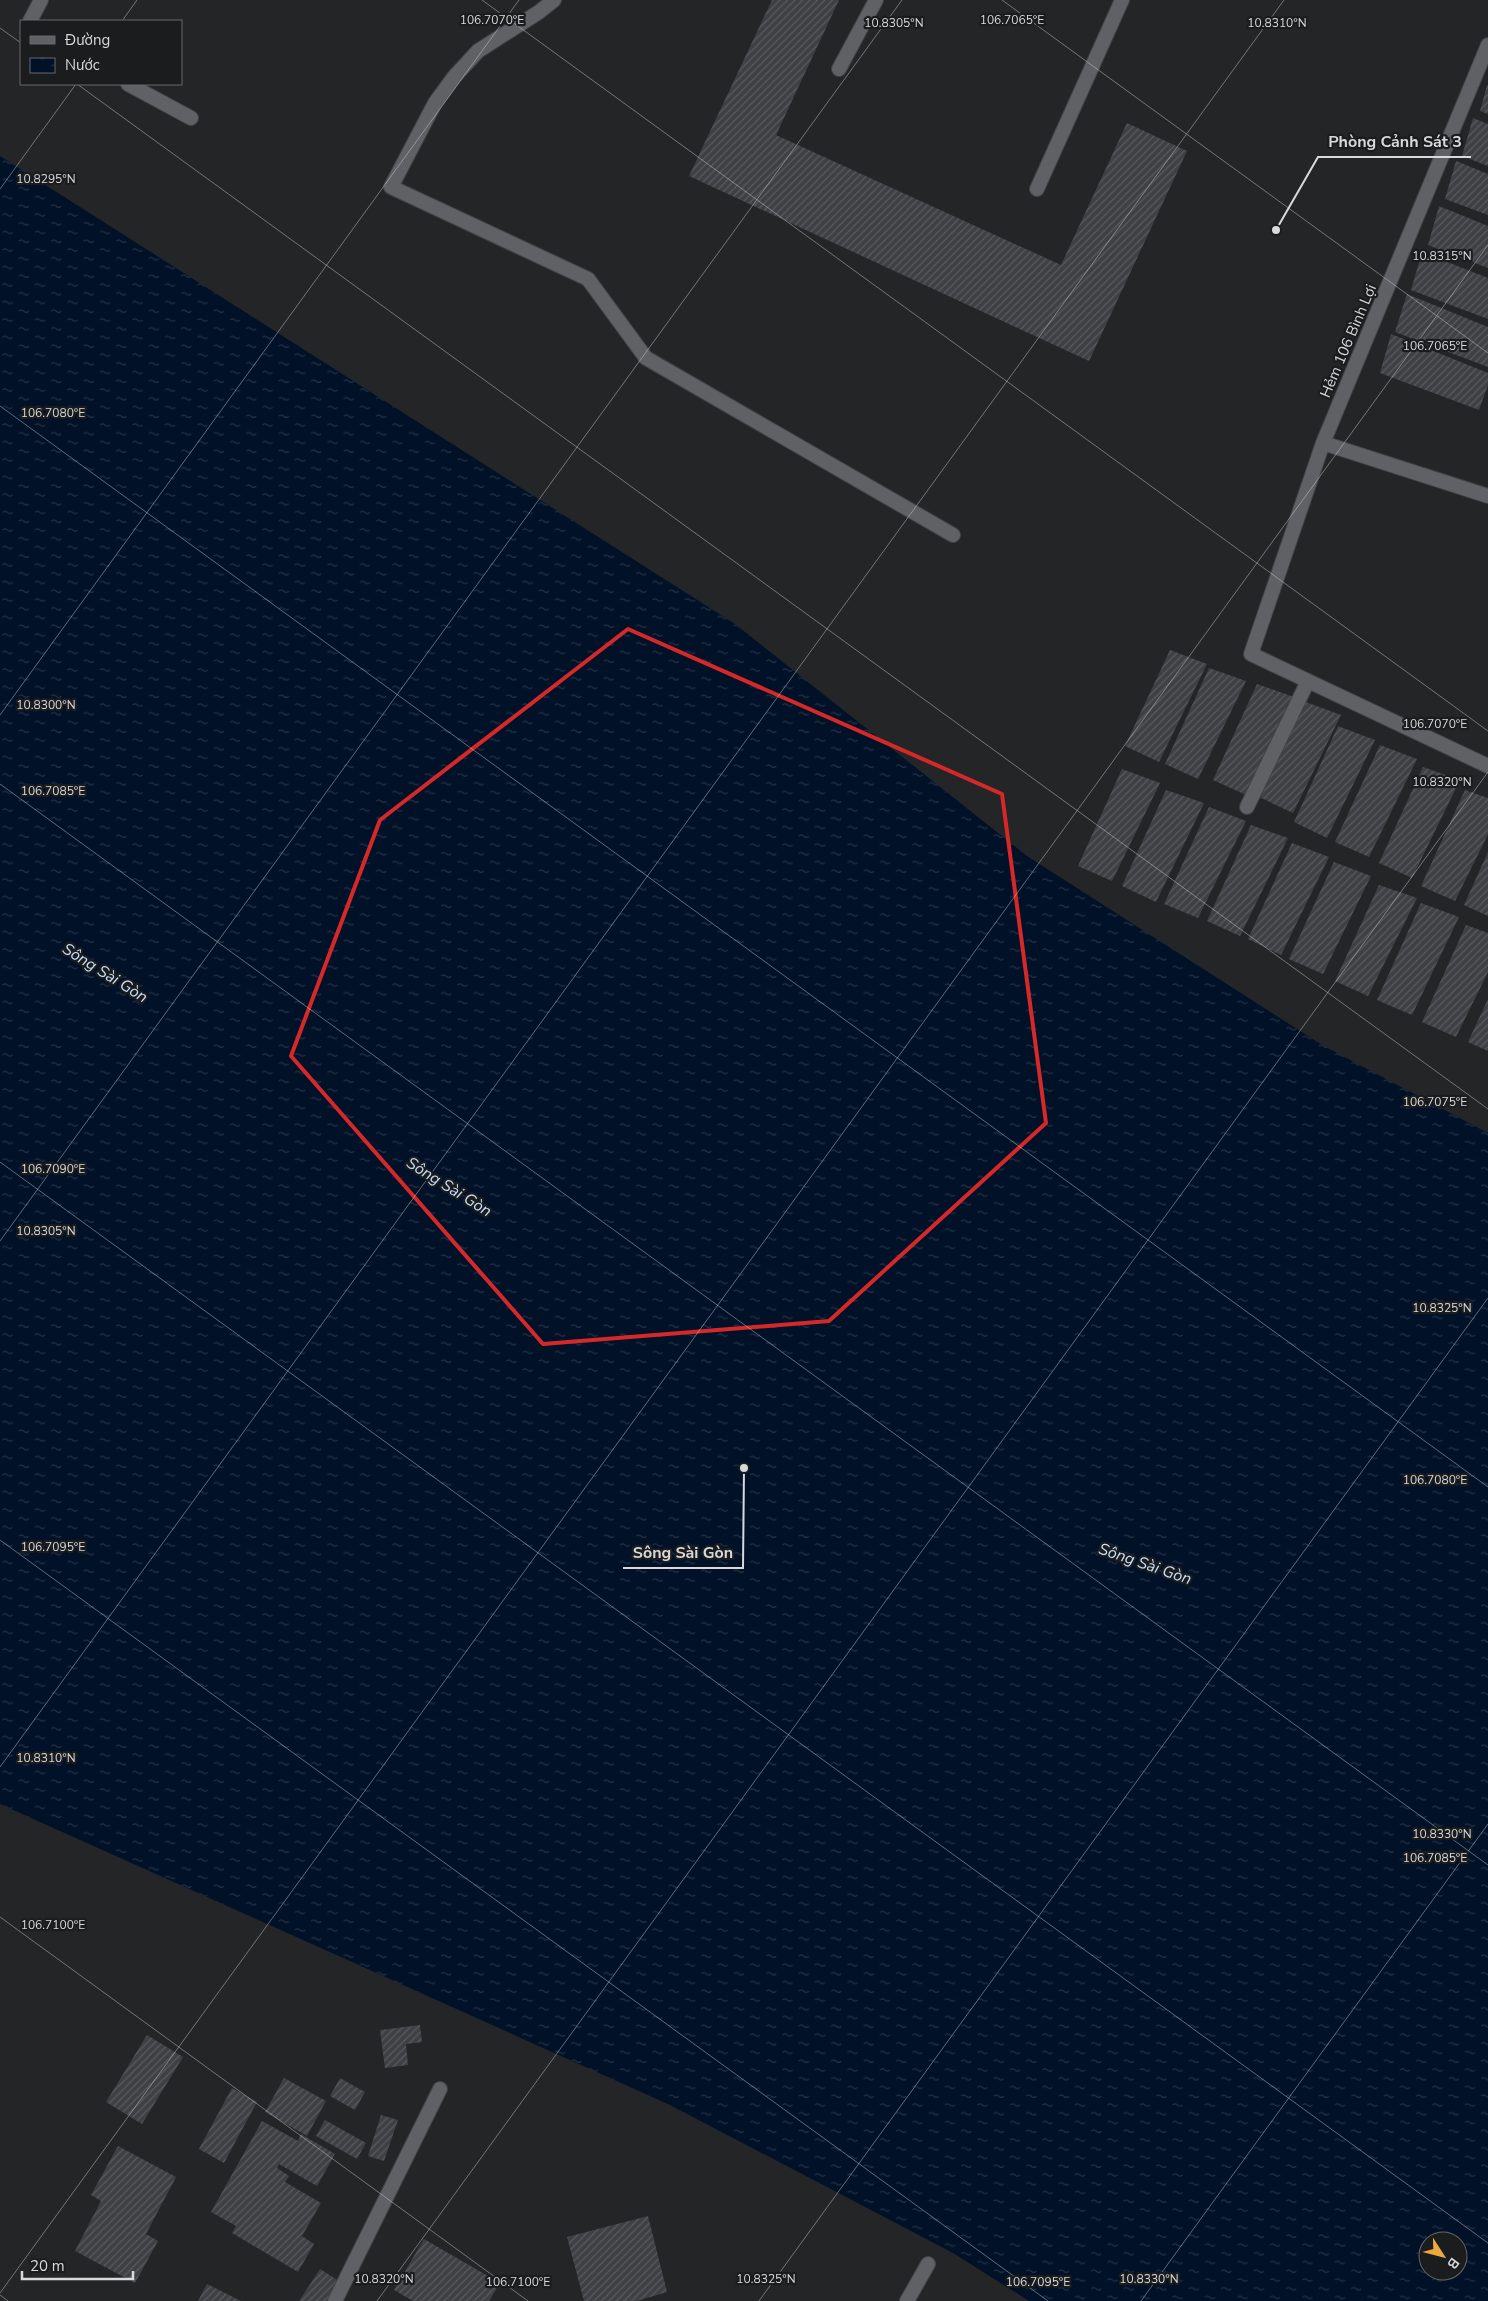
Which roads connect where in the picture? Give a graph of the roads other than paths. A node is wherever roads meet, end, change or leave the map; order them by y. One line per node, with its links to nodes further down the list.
1 (41, 0): 5 (street)
2 (554, 0): 13 (street)
3 (876, 0): 7 (street)
4 (1122, 0): 10 (street)
5 (31, 20)
6 (1488, 45): 11 (street, Hẻm 106 Bình Lợi)
7 (839, 69)
8 (130, 85): 9 (street)
9 (191, 118)
10 (1037, 188)
11 (1323, 443): 12 (street); 14 (street, Hẻm 106 Bình Lợi)
12 (1488, 496)
13 (953, 535)
14 (1308, 681): 15 (street); 16 (street)
15 (1488, 766)
16 (1247, 807)
17 (440, 2089): 19 (street)
18 (928, 2264): 20 (street)
19 (335, 2301)
20 (907, 2301)

